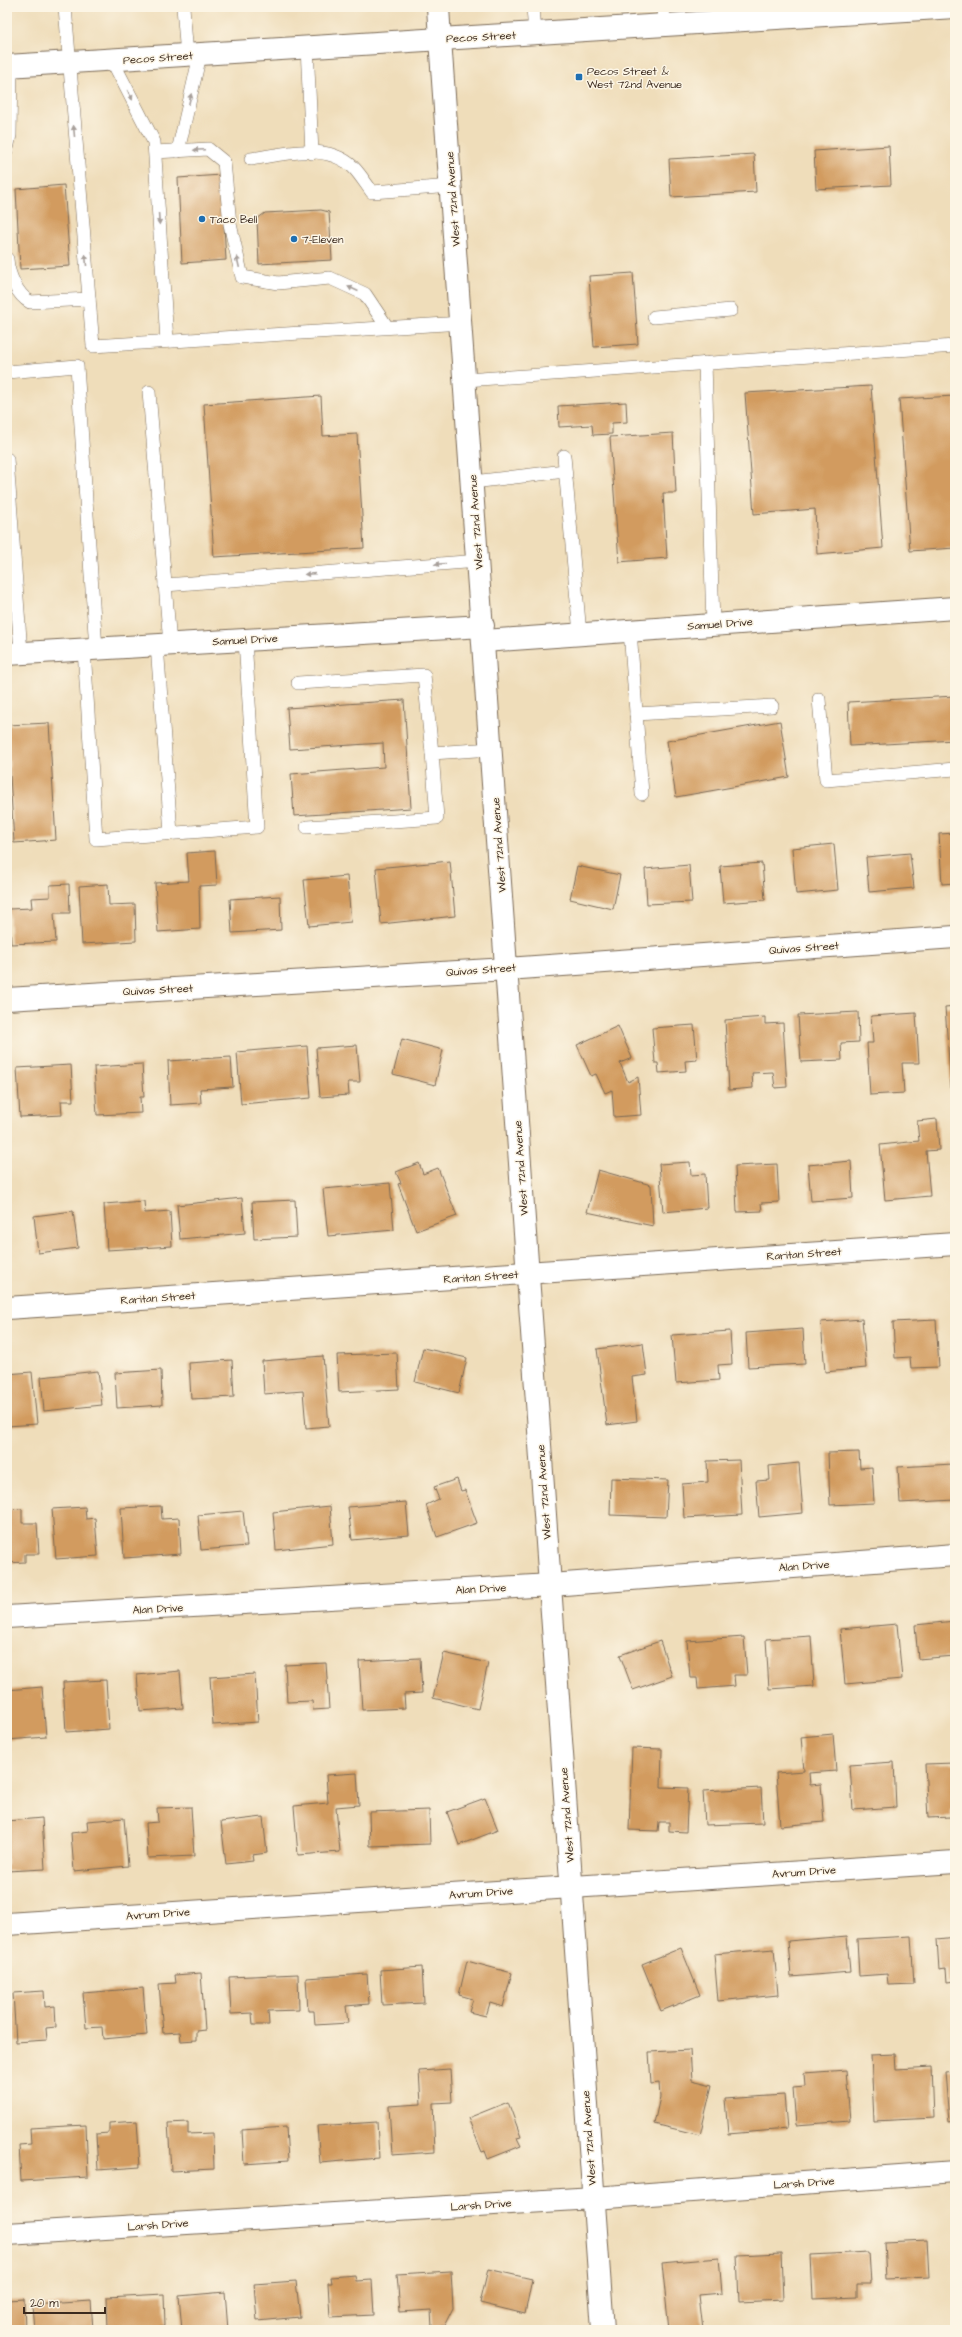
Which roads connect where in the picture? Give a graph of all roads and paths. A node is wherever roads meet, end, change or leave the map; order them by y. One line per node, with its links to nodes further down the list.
1 (65, 7): 13 (lane)
2 (182, 7): 11 (lane)
3 (438, 7): 9 (street, West 72nd Avenue)
4 (533, 7): 8 (lane)
5 (955, 7): 6 (street, Pecos Street)
6 (752, 14): 7 (street, Pecos Street)
7 (663, 16): 8 (street, Pecos Street)
8 (535, 34): 9 (street, Pecos Street)
9 (440, 39): 10 (street, Pecos Street); 20 (street, West 72nd Avenue)
10 (307, 47): 11 (street, Pecos Street); 18 (lane)
11 (193, 55): 12 (street, Pecos Street); 16 (lane, one-way to 11)
12 (112, 60): 13 (street, Pecos Street); 17 (lane, one-way to 17)
13 (68, 63): 14 (street, Pecos Street); 22 (lane, one-way to 13)
14 (9, 66): 15 (lane)
15 (7, 149)
16 (178, 151): 17 (lane); 26 (lane, one-way to 16)
17 (155, 152): 27 (lane, one-way to 27)
18 (312, 153): 19 (lane); 20 (lane)
19 (251, 159)
20 (452, 186): 25 (street, West 72nd Avenue)
21 (7, 259): 22 (lane)
22 (89, 299): 27 (lane)
23 (731, 310): 24 (lane)
24 (654, 317)
25 (462, 323): 26 (lane); 31 (street, West 72nd Avenue)
26 (387, 327): 27 (lane)
27 (167, 341)
28 (955, 346): 29 (lane)
29 (705, 363): 31 (lane); 40 (lane)
30 (7, 372): 46 (lane)
31 (466, 380): 36 (street, West 72nd Avenue)
32 (148, 392): 38 (lane)
33 (564, 456): 35 (lane)
34 (7, 459): 47 (lane)
35 (565, 471): 36 (lane); 43 (lane)
36 (473, 482): 37 (street, West 72nd Avenue)
37 (479, 561): 38 (lane, one-way to 38); 42 (street, West 72nd Avenue)
38 (165, 586): 45 (lane)
39 (955, 608): 40 (street, Samuel Drive)
40 (712, 624): 41 (street, Samuel Drive)
41 (630, 630): 43 (street, Samuel Drive); 51 (lane)
42 (484, 633): 43 (street, Samuel Drive); 44 (street, Samuel Drive); 52 (street, West 72nd Avenue)
43 (580, 634)
44 (244, 640): 45 (street, Samuel Drive); 57 (lane)
45 (163, 645): 46 (street, Samuel Drive); 57 (lane)
46 (90, 649): 47 (street, Samuel Drive); 57 (lane)
47 (14, 653)
48 (298, 683): 53 (lane)
49 (819, 699): 54 (lane)
50 (772, 706): 51 (lane)
51 (636, 714): 55 (lane)
52 (492, 748): 53 (lane); 59 (street, West 72nd Avenue)
53 (432, 753): 56 (lane)
54 (955, 769)
55 (642, 794)
56 (307, 827)
57 (171, 833)
58 (955, 937): 59 (street, Quivas Street)
59 (507, 969): 60 (street, Quivas Street); 62 (street, West 72nd Avenue)
60 (7, 999)
61 (955, 1244): 62 (street, Raritan Street)
62 (529, 1274): 63 (street, Raritan Street); 65 (street, West 72nd Avenue)
63 (7, 1308)
64 (955, 1555): 65 (street, Alan Drive)
65 (551, 1585): 66 (street, Alan Drive); 68 (street, West 72nd Avenue)
66 (7, 1617)
67 (955, 1862): 68 (street, Avrum Drive)
68 (572, 1887): 69 (street, Avrum Drive); 71 (street, West 72nd Avenue)
69 (7, 1924)
70 (955, 2172): 71 (street, Larsh Drive)
71 (594, 2198): 72 (street, Larsh Drive); 73 (street, West 72nd Avenue)
72 (7, 2234)
73 (603, 2330)

